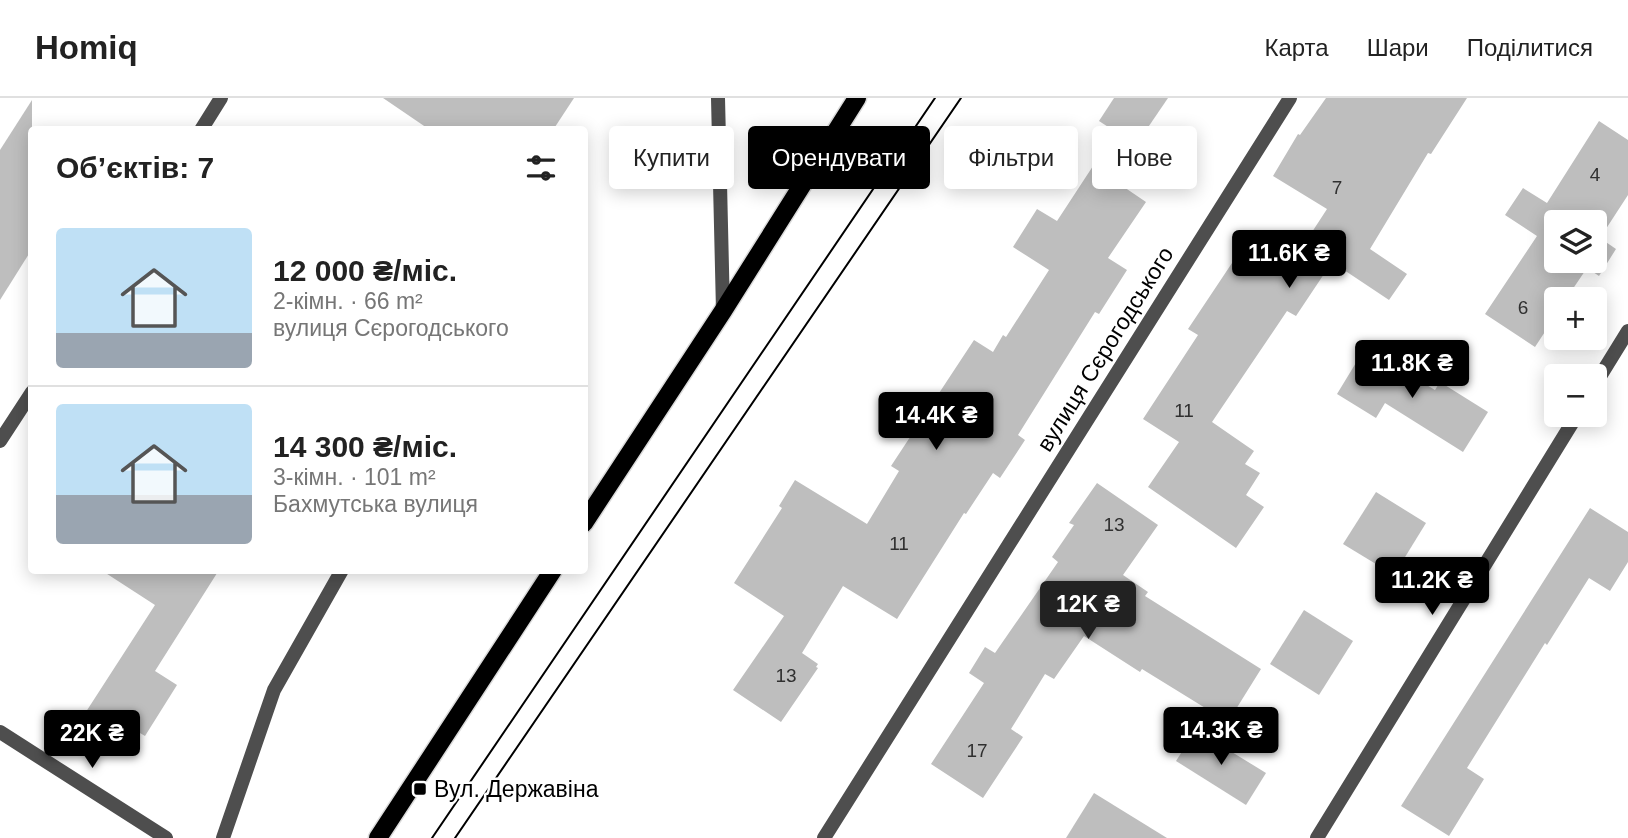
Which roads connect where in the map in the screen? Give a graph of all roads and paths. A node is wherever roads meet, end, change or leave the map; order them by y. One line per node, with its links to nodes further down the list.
1 (221, 98): 5 (street)
2 (719, 98): 6 (street)
3 (858, 98): 6 (main road)
4 (1290, 98): 19 (street, вулиця Сєрогодського)
5 (204, 126)
6 (723, 311): 12 (main road)
7 (1628, 331): 8 (street)
8 (1607, 365)
9 (28, 398): 11 (street)
10 (1570, 427): 20 (street)
11 (0, 441)
12 (588, 517)
13 (340, 574): 17 (street)
14 (550, 574): 18 (main road)
15 (0, 732): 16 (street)
16 (166, 838)
17 (223, 838)
18 (378, 838)
19 (824, 838)
20 (1317, 838)

